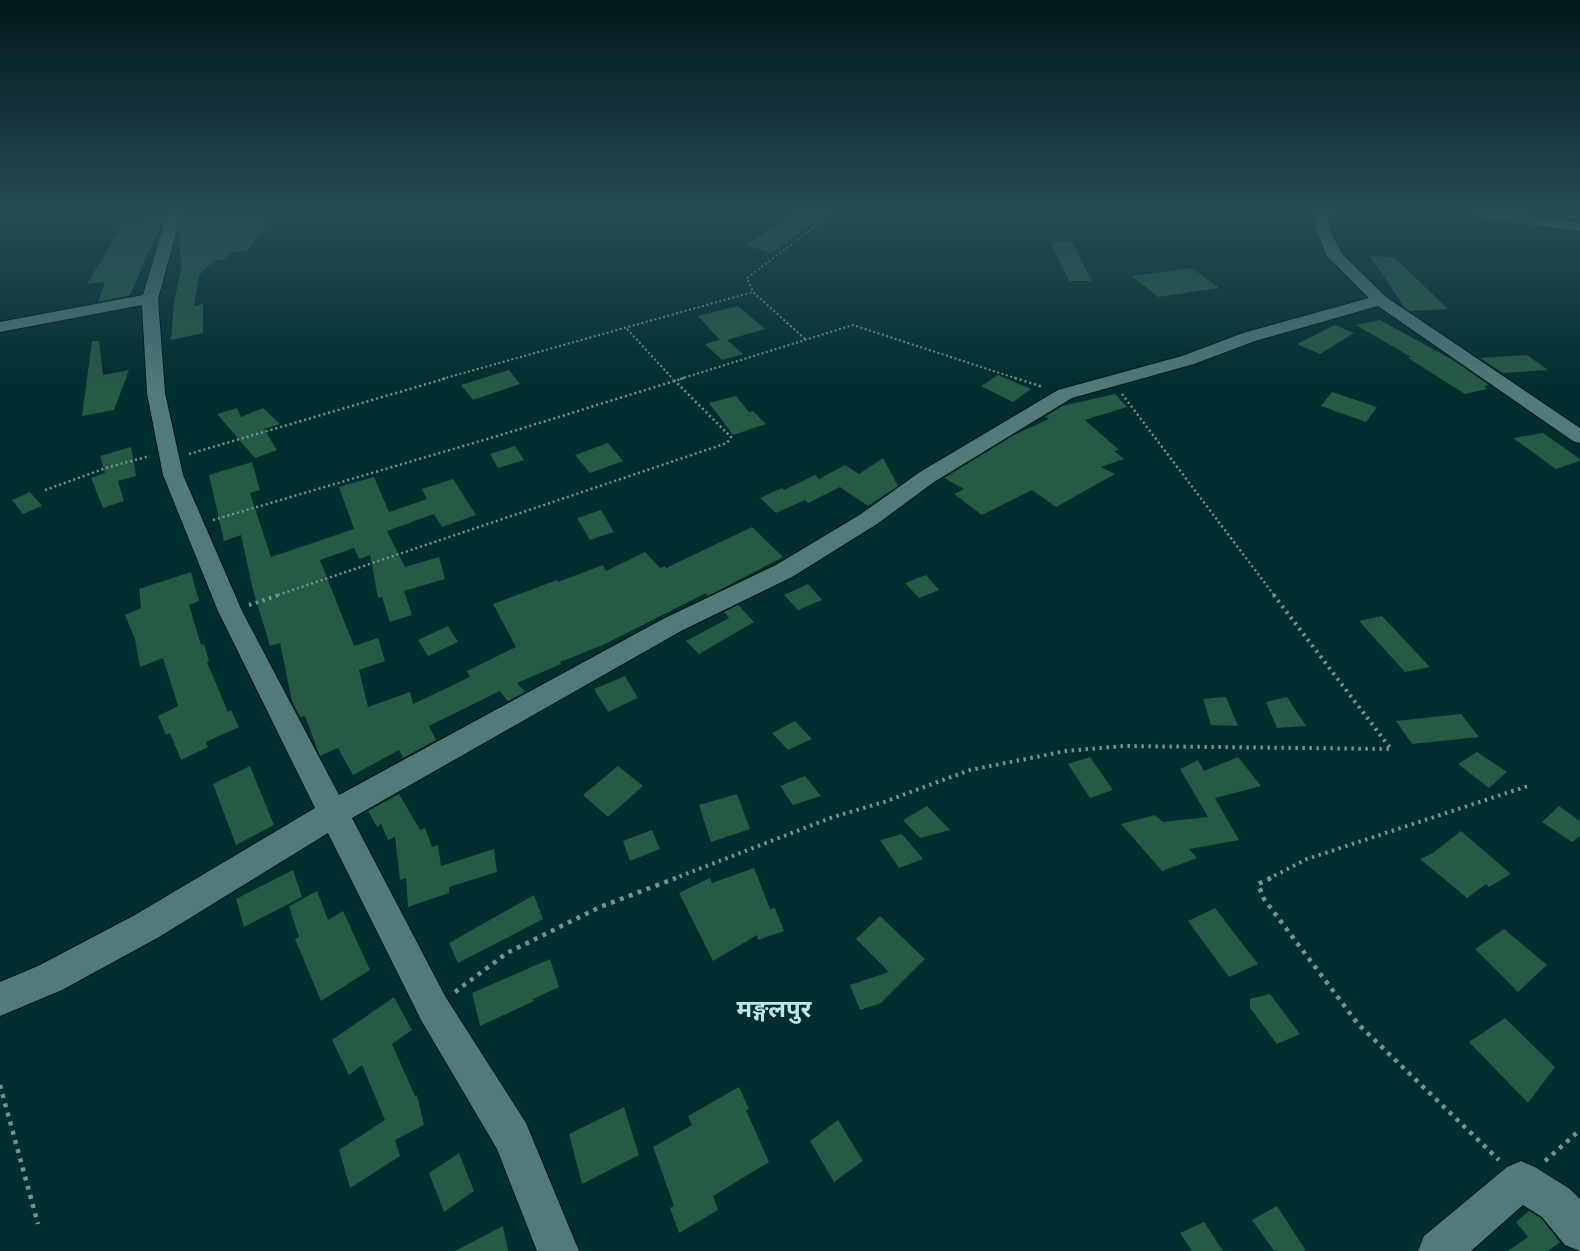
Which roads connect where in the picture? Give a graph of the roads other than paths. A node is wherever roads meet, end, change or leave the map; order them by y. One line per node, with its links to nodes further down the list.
1 (158, 272): 3 (street)
2 (1352, 272): 4 (street)
3 (150, 299): 5 (street); 7 (street)
4 (1380, 300): 6 (street); 7 (street)
5 (0, 327)
6 (1580, 437)
7 (334, 813): 8 (street); 10 (street)
8 (0, 1000)
9 (1580, 1230): 11 (street)
10 (558, 1251)
11 (1439, 1251)

